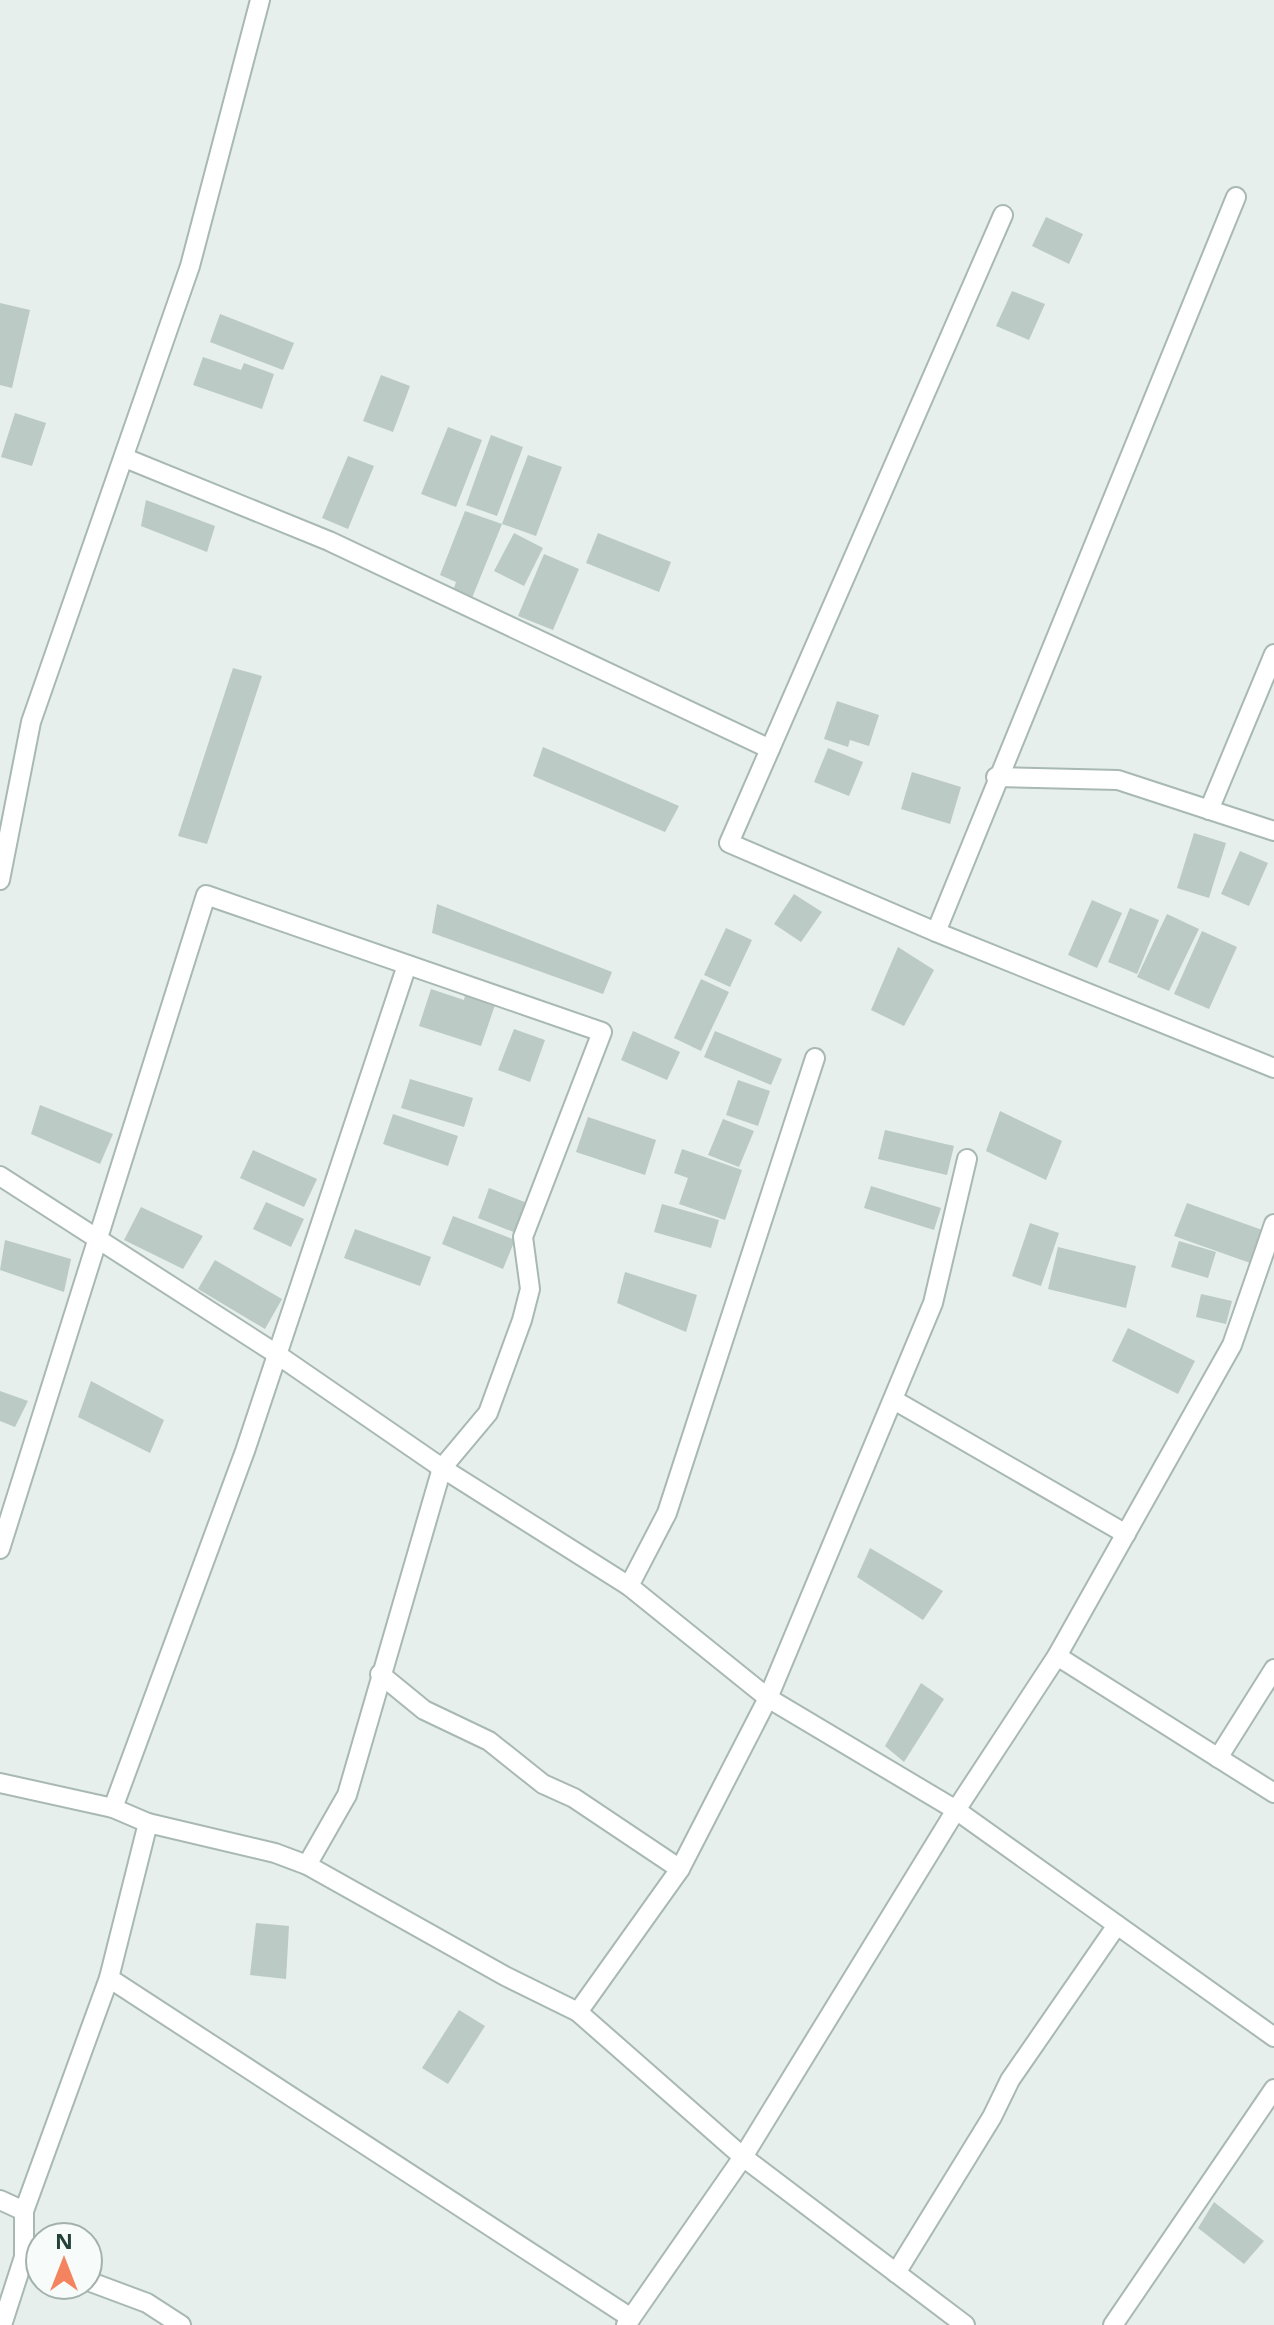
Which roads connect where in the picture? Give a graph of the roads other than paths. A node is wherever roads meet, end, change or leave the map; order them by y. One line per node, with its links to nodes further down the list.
1 (260, 0): 4 (street)
2 (1236, 197): 7 (street)
3 (1003, 215): 6 (street)
4 (125, 458): 6 (street); 10 (street)
5 (1274, 654): 8 (street)
6 (770, 749): 11 (street)
7 (996, 777): 8 (street); 11 (street)
8 (1209, 810): 9 (street)
9 (1274, 831)
10 (0, 880)
11 (936, 932): 14 (street)
12 (407, 965): 18 (street); 19 (street); 21 (street)
13 (815, 1058): 24 (street)
14 (1274, 1068)
15 (967, 1159): 20 (street)
16 (0, 1176): 18 (street)
17 (1274, 1224): 22 (street)
18 (99, 1242): 19 (street); 23 (street)
19 (275, 1353): 21 (street); 32 (street)
20 (894, 1400): 22 (street); 28 (street)
21 (442, 1468): 24 (street); 27 (street)
22 (1126, 1534): 25 (street)
23 (0, 1549)
24 (629, 1586): 28 (street)
25 (1057, 1656): 29 (street); 33 (street)
26 (1274, 1669): 29 (street)
27 (380, 1674): 35 (street); 36 (street)
28 (768, 1698): 33 (street); 36 (street)
29 (1218, 1758): 31 (street)
30 (0, 1783): 32 (street)
31 (1274, 1793)
32 (113, 1808): 34 (street)
33 (956, 1810): 37 (street); 42 (street)
34 (148, 1823): 35 (street); 38 (street)
35 (307, 1865): 39 (street)
36 (680, 1869): 39 (street)
37 (1117, 1925): 40 (street); 46 (street)
38 (109, 1978): 44 (street); 49 (street)
39 (578, 2012): 42 (street)
40 (1274, 2037)
41 (1274, 2089): 53 (street)
42 (743, 2157): 46 (street); 49 (street)
43 (0, 2200): 44 (street)
44 (24, 2211): 45 (street)
45 (26, 2221)
46 (896, 2273): 52 (street)
47 (24, 2277): 50 (street)
48 (104, 2287): 51 (street)
49 (629, 2322)
50 (2, 2325)
51 (181, 2325)
52 (965, 2325)
53 (1113, 2325)

